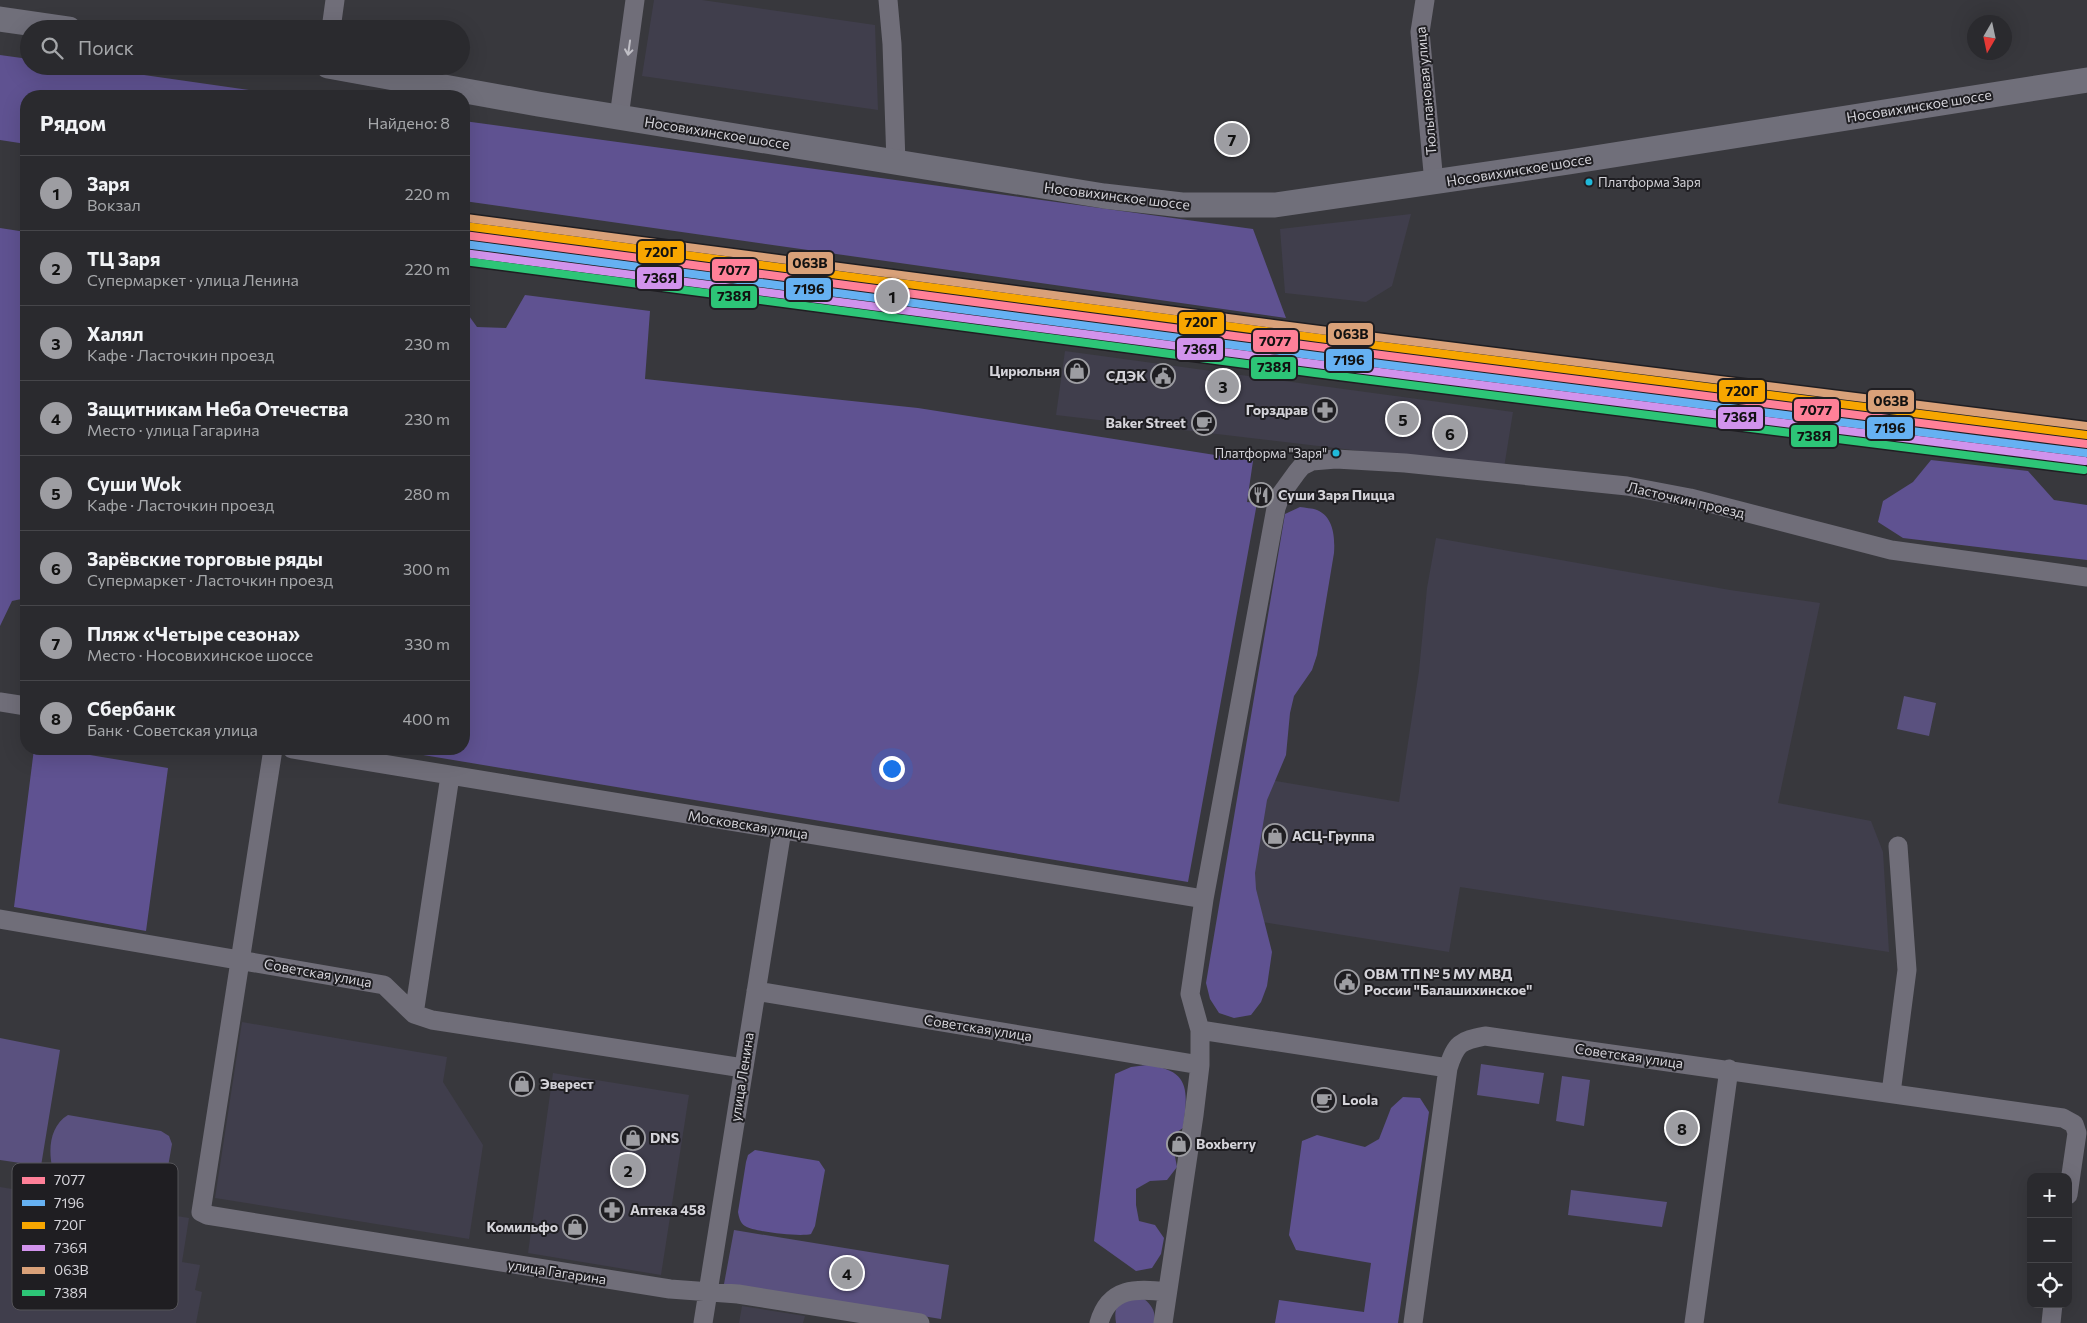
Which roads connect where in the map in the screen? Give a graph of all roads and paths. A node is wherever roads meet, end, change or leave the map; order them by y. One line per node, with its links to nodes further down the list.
1 (335, 0): 6 (street)
2 (635, 0): 12 (street, one-way to 12)
3 (888, 0): 13 (street)
4 (1425, 0): 14 (street, Тюльпановая улица)
5 (0, 19): 7 (main road)
6 (332, 20)
7 (20, 22)
8 (379, 75): 10 (main road, Носовихинское шоссе)
9 (2087, 80): 14 (main road, Носовихинское шоссе)
10 (465, 90)
11 (470, 91): 12 (main road, Носовихинское шоссе)
12 (619, 117): 13 (main road, Носовихинское шоссе)
13 (896, 163): 14 (main road, Носовихинское шоссе)
14 (1434, 183)
15 (2087, 576): 23 (street, Ласточкин проезд)
16 (0, 702): 17 (street)
17 (20, 705)
18 (272, 755): 25 (street)
19 (327, 755): 20 (street, Московская улица)
20 (450, 776): 21 (street, Московская улица); 27 (street)
21 (782, 830): 23 (street, Московская улица); 26 (street, улица Ленина)
22 (1898, 846): 33 (street)
23 (1204, 899): 28 (street, Ласточкин проезд)
24 (0, 919): 25 (street, Советская улица)
25 (240, 960): 27 (street, Советская улица); 35 (street, улица Гагарина)
26 (756, 991): 29 (street, Советская улица); 30 (street, улица Ленина)
27 (414, 1014): 30 (street, Советская улица)
28 (1200, 1030): 29 (street, Ласточкин проезд); 31 (street)
29 (1200, 1065): 36 (street, Ласточкин проезд)
30 (743, 1068): 35 (street, улица Ленина)
31 (1448, 1068): 32 (street, Советская улица); 42 (street)
32 (1728, 1070): 33 (street, Советская улица); 43 (street)
33 (1891, 1093): 34 (street, Советская улица)
34 (2071, 1173)
35 (708, 1292): 38 (street, улица Ленина); 39 (street, улица Гагарина)
36 (1167, 1292): 40 (street); 41 (street, Ласточкин проезд)
37 (2053, 1308): 44 (street)
38 (703, 1323)
39 (920, 1323)
40 (1099, 1323)
41 (1163, 1323)
42 (1413, 1323)
43 (1694, 1323)
44 (2051, 1323)

